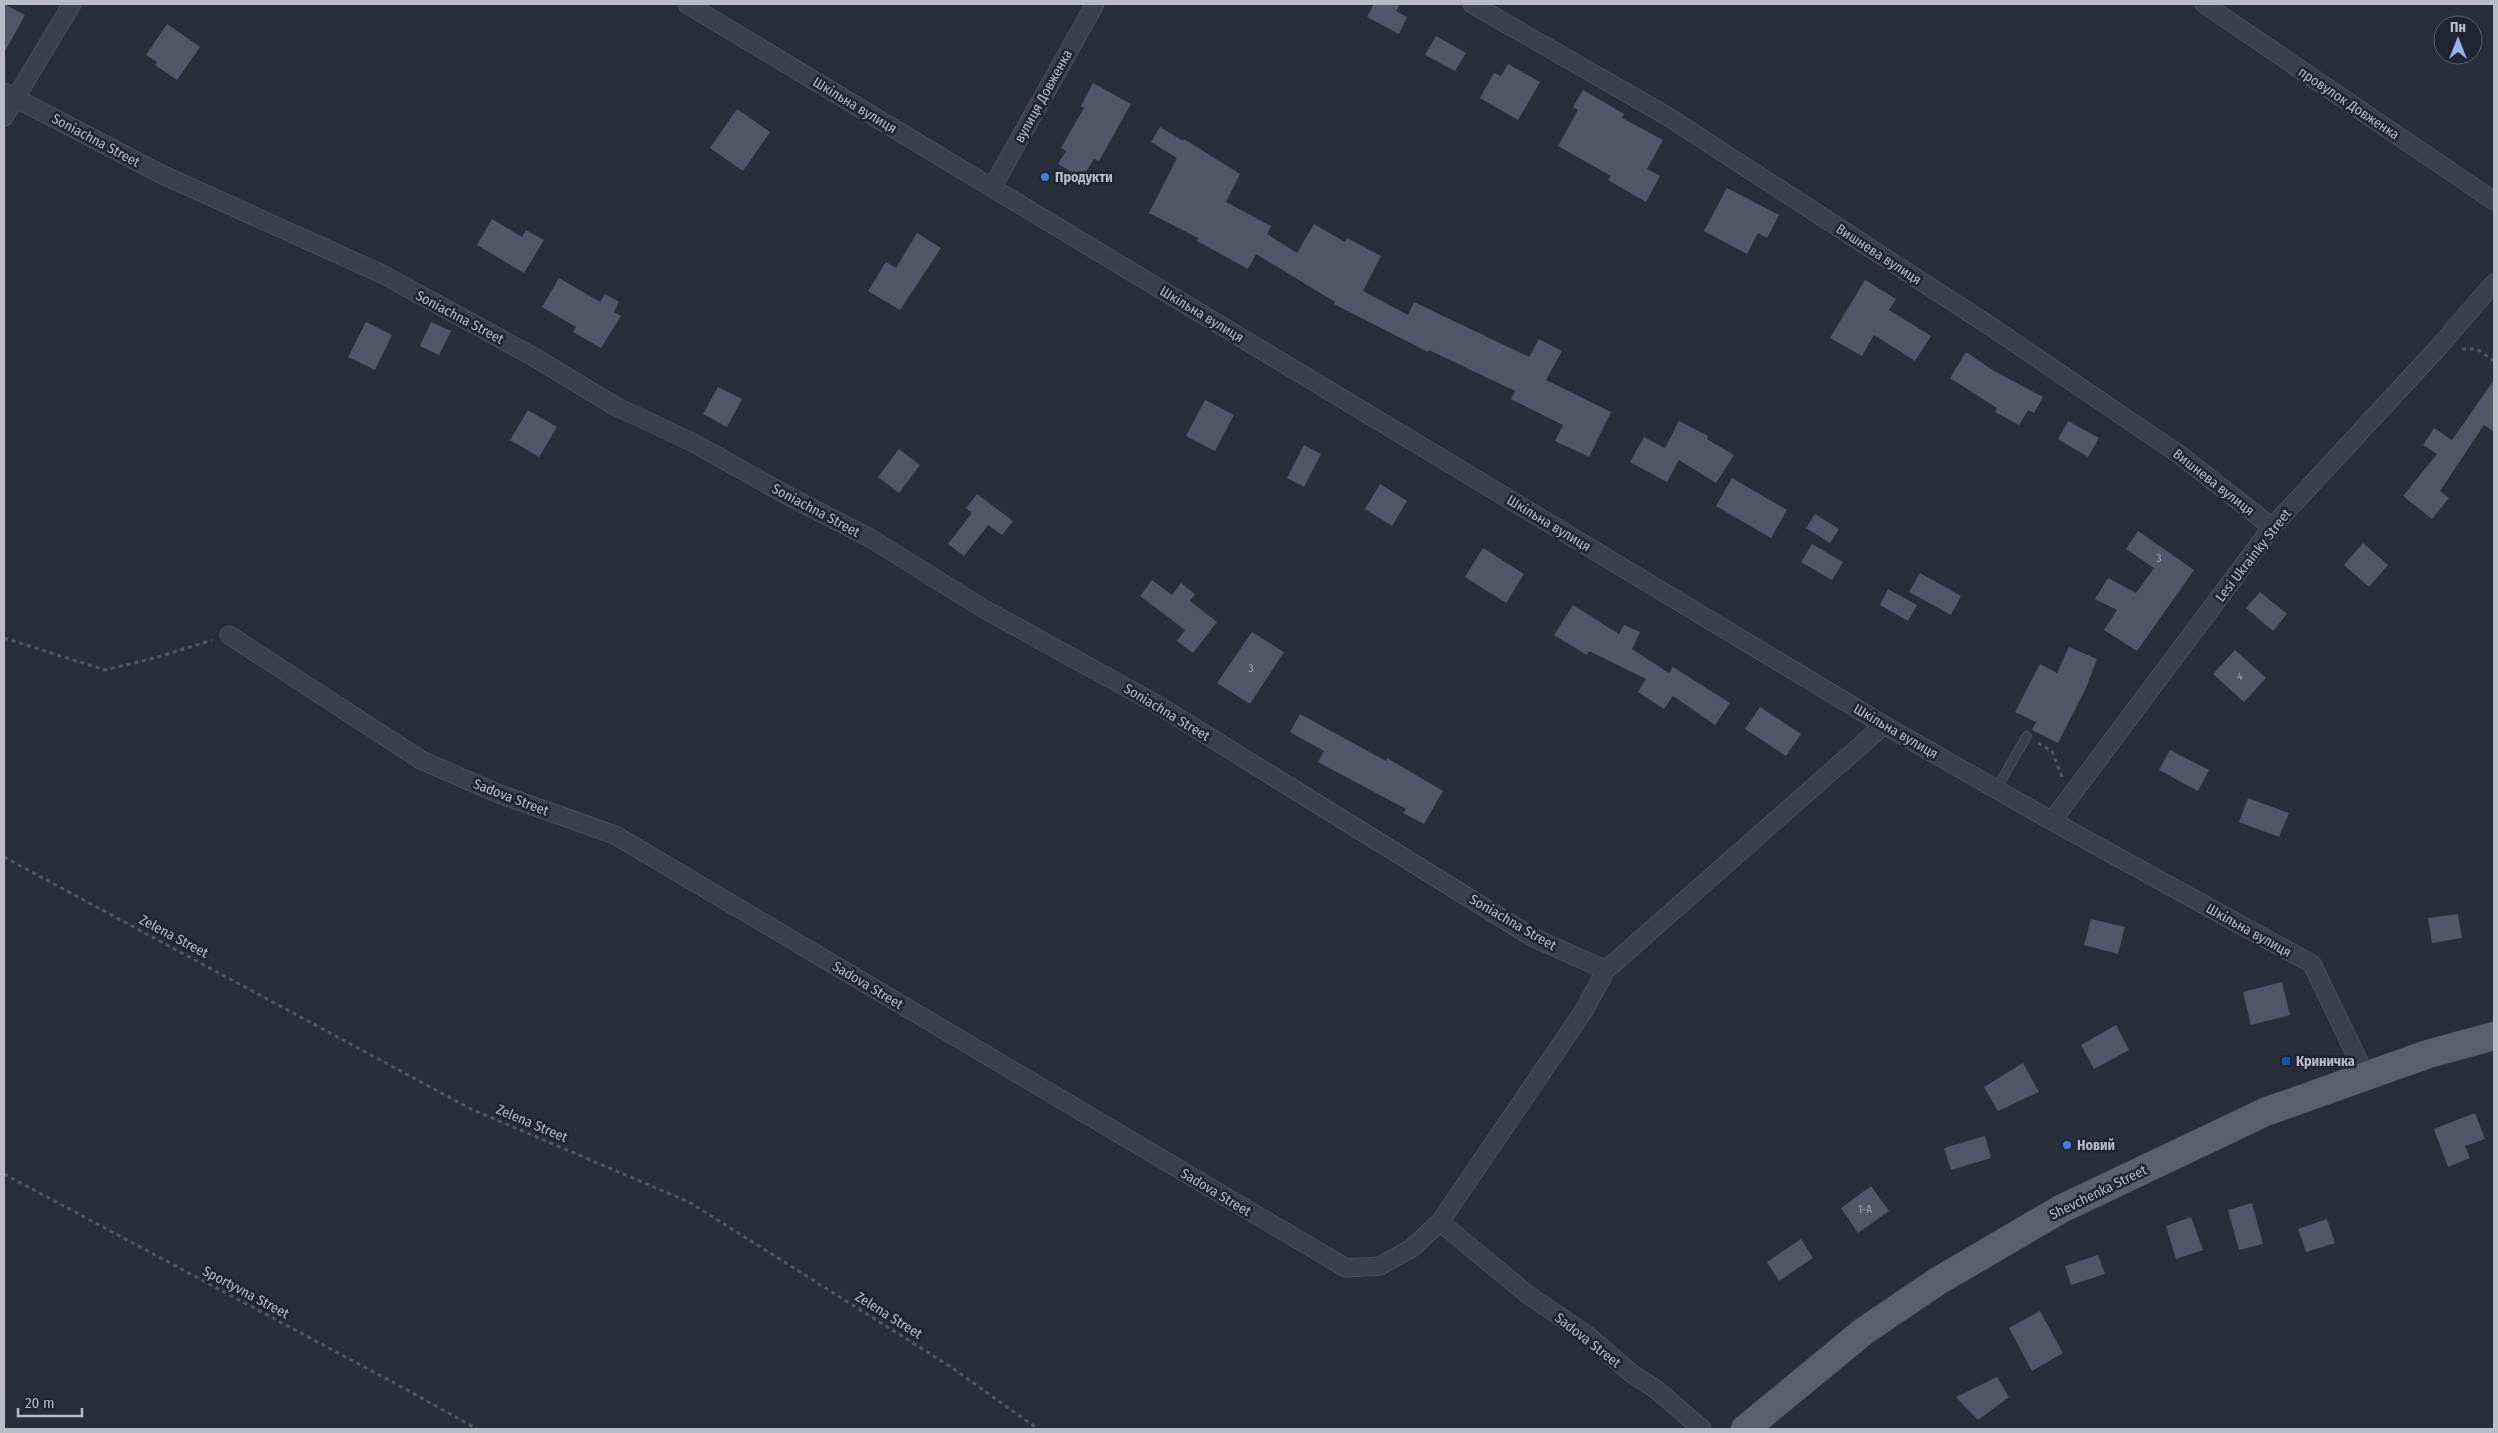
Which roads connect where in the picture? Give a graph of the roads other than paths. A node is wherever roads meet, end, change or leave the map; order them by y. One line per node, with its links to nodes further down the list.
1 (72, 4): 6 (street)
2 (687, 4): 8 (street, Шкільна вулиця)
3 (1095, 4): 8 (street, вулиця Довженка)
4 (1472, 4): 11 (street, Вишнева вулиця)
5 (2204, 4): 9 (street, провулок Довженка)
6 (9, 95): 7 (street); 17 (street, Soniachna Street)
7 (4, 117)
8 (992, 188): 13 (street, Шкільна вулиця)
9 (2494, 201)
10 (2494, 283): 11 (street, Lesi Ukrainky Street)
11 (2272, 527): 16 (street, Lesi Ukrainky Street)
12 (229, 634): 20 (street, Sadova Street)
13 (1884, 725): 15 (street, Шкільна вулиця); 17 (street)
14 (2027, 736): 15 (lane)
15 (1996, 789): 16 (street, Шкільна вулиця)
16 (2052, 821): 19 (street, Шкільна вулиця)
17 (1606, 970): 20 (street)
18 (2494, 1036): 19 (main road, Shevchenka Street)
19 (2366, 1076): 22 (main road, Shevchenka Street)
20 (1440, 1222): 21 (street, Sadova Street)
21 (1702, 1429)
22 (1745, 1429)

